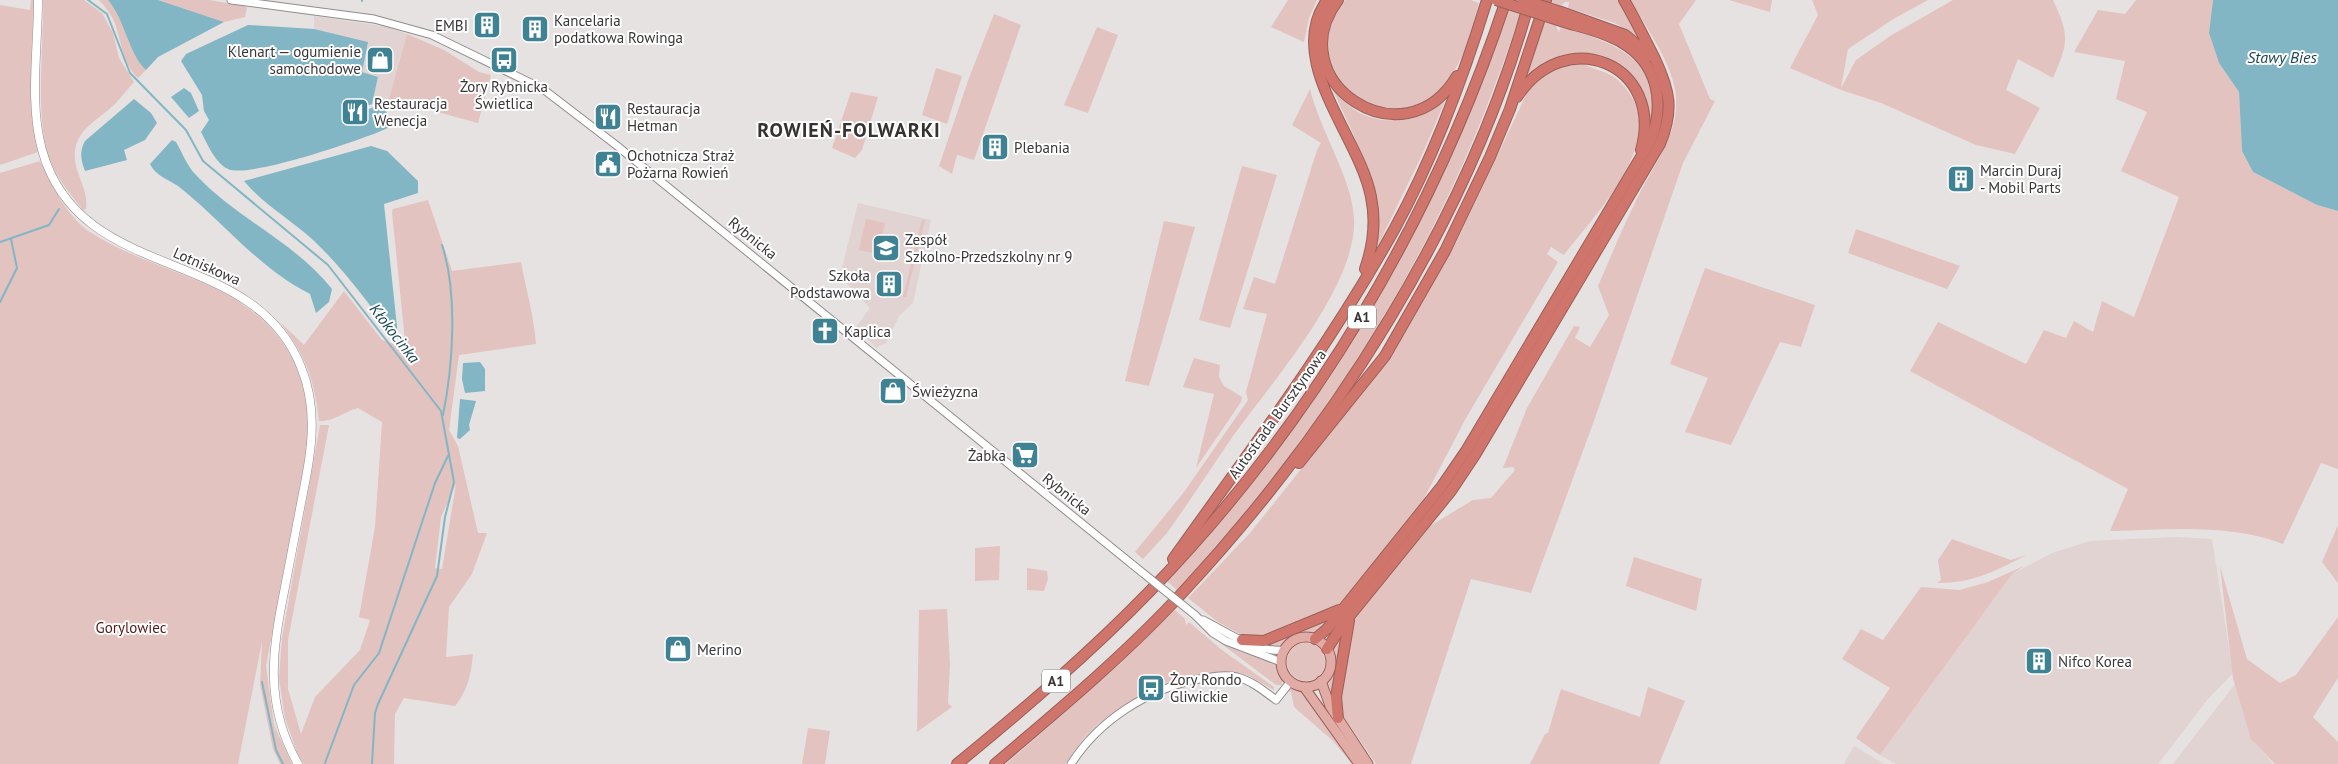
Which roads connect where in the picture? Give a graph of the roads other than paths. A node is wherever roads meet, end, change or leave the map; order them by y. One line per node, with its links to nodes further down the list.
1 (38, 0): 32 (main road, Lotniskowa)
2 (231, 0): 22 (street, Rybnicka, bridge)
3 (1327, 0): 17 (highway)
4 (1338, 0): 14 (highway)
5 (1487, 0): 14 (highway)
6 (1496, 0): 12 (highway, bridge)
7 (1506, 0): 19 (highway, Autostrada Bursztynowa / A1)
8 (1523, 0): 12 (highway, bridge)
9 (1530, 0): 18 (highway, A1)
10 (1546, 0): 15 (highway)
11 (1624, 0): 13 (highway)
12 (1560, 16): 13 (highway); 16 (highway)
13 (1654, 58): 21 (highway)
14 (1466, 60): 17 (highway)
15 (1510, 109): 16 (highway); 18 (highway)
16 (1639, 158): 20 (highway)
17 (1357, 290): 19 (highway)
18 (1271, 490): 34 (highway, A1)
19 (1149, 592): 33 (highway, Autostrada Bursztynowa / A1)
20 (1342, 608): 23 (highway); 24 (highway)
21 (1350, 616): 25 (highway); 31 (highway)
22 (1197, 617): 24 (street, Rybnicka); 27 (street, Rybnicka)
23 (1315, 639): 25 (main road); 26 (main road)
24 (1242, 640): 26 (street, Rybnicka)
25 (1327, 649): 29 (main road)
26 (1285, 650): 27 (main road)
27 (1282, 662): 28 (main road)
28 (1291, 681): 30 (main road); 35 (street)
29 (1322, 681): 30 (main road); 31 (main road)
30 (1304, 686): 36 (main road)
31 (1338, 718): 37 (main road)
32 (298, 764)
33 (957, 764)
34 (995, 764)
35 (1072, 764)
36 (1359, 764)
37 (1368, 764)

